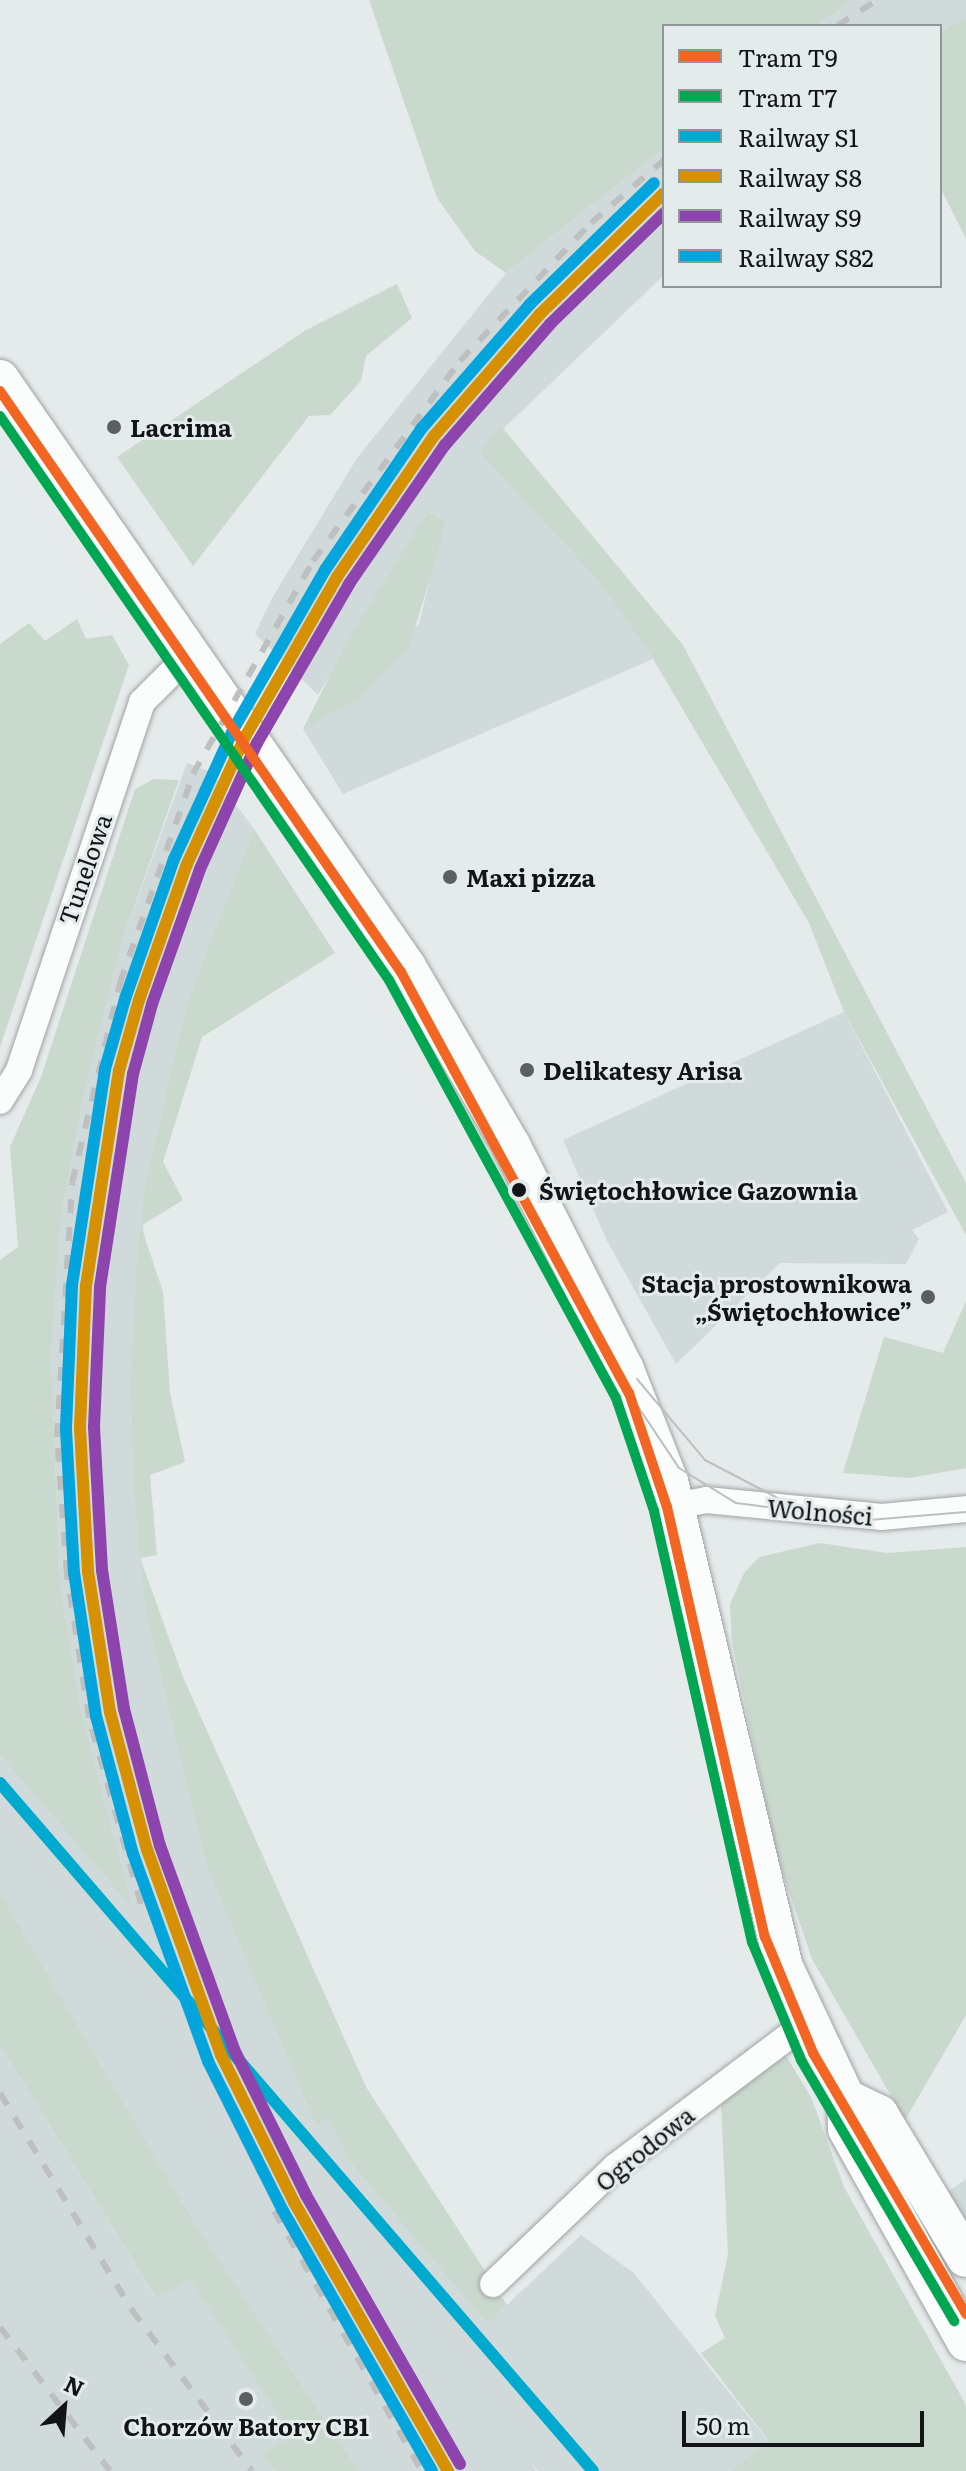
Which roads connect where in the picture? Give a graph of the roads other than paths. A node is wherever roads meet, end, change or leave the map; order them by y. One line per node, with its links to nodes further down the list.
1 (0, 379): 2 (street)
2 (191, 653): 3 (street, Tunelowa); 4 (street)
3 (0, 1101)
4 (675, 1506): 5 (street, Wolności); 6 (street)
5 (966, 1509)
6 (805, 2024): 7 (street); 9 (street, Ogrodowa)
7 (867, 2129): 8 (street); 10 (street)
8 (966, 2258)
9 (493, 2284)
10 (966, 2342)

